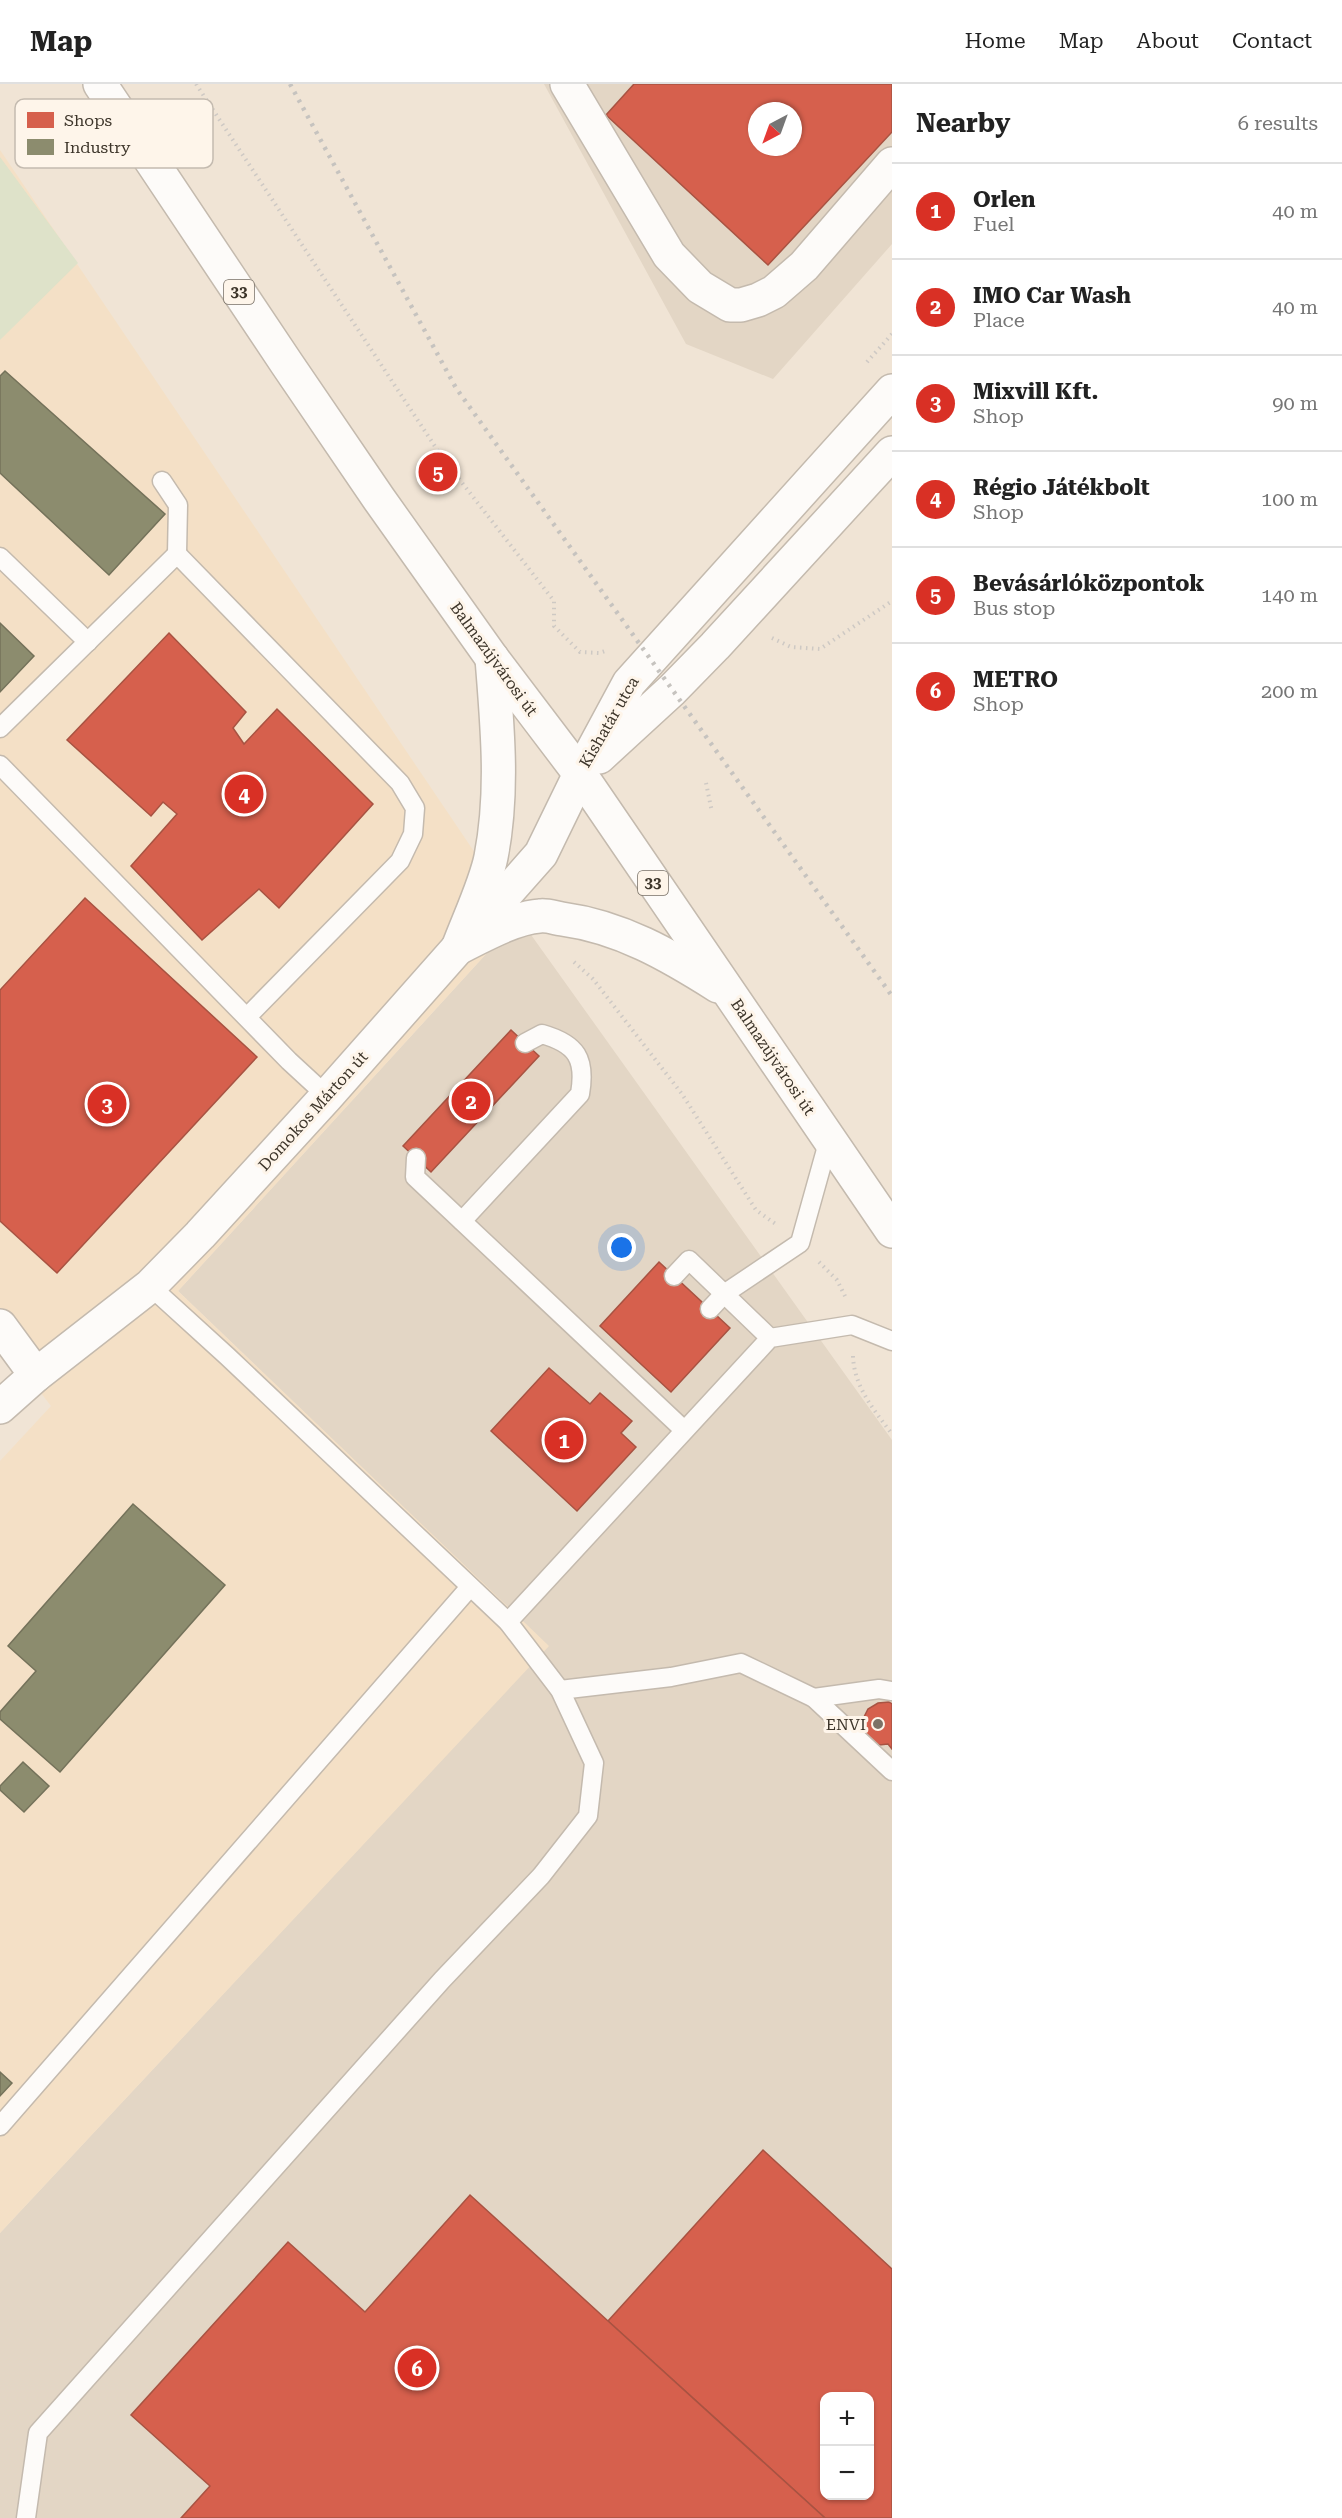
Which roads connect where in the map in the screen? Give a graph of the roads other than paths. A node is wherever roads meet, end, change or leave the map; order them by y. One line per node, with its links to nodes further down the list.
1 (100, 84): 3 (street, Balmazújvárosi út / 33)
2 (567, 84): 4 (street)
3 (110, 99)
4 (892, 164)
5 (156, 168): 12 (street, Balmazújvárosi út / 33)
6 (892, 391): 15 (street, Kishatár utca)
7 (892, 453): 15 (street, Kishatár utca)
8 (162, 481): 9 (lane)
9 (177, 554): 11 (lane); 18 (lane)
10 (0, 557): 11 (lane)
11 (88, 642): 13 (lane)
12 (492, 658): 15 (street, Balmazújvárosi út / 33); 16 (street)
13 (0, 728)
14 (0, 765): 18 (lane)
15 (580, 774): 16 (street, Domokos Márton út); 17 (street, Balmazújvárosi út / 33)
16 (458, 948): 17 (street); 20 (street, Domokos Márton út)
17 (728, 991): 21 (street, Balmazújvárosi út / 33)
18 (247, 1017): 20 (lane)
19 (525, 1043): 23 (lane)
20 (327, 1096): 26 (street, Domokos Márton út)
21 (829, 1139): 24 (street, Balmazújvárosi út / 33); 27 (lane)
22 (416, 1158): 23 (lane)
23 (462, 1221): 34 (lane)
24 (892, 1232)
25 (674, 1276): 27 (lane)
26 (150, 1287): 32 (street, Domokos Márton út); 35 (lane)
27 (724, 1294): 28 (lane); 30 (lane)
28 (710, 1309)
29 (0, 1326): 32 (street)
30 (771, 1338): 31 (lane); 34 (lane)
31 (892, 1341)
32 (36, 1375): 33 (street, Domokos Márton út)
33 (0, 1407)
34 (684, 1430): 36 (lane)
35 (470, 1587): 36 (lane); 41 (lane)
36 (508, 1622): 37 (lane)
37 (560, 1690): 39 (lane); 42 (lane)
38 (892, 1691): 39 (lane)
39 (814, 1698): 40 (lane)
40 (892, 1771)
41 (0, 2126)
42 (26, 2518)

